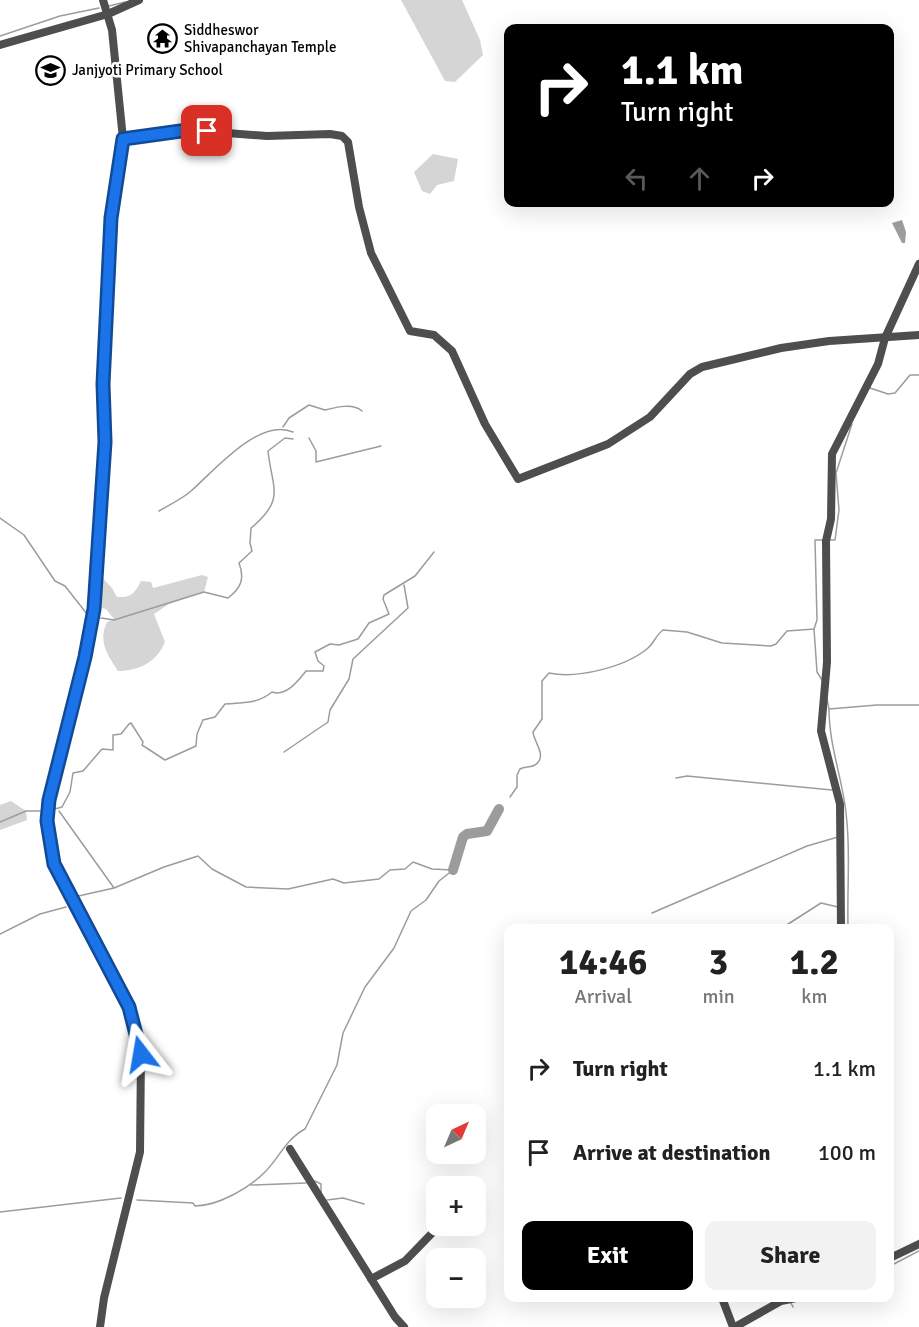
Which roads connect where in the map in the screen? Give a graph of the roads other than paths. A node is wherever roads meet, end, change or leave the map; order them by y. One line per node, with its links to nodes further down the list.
1 (103, 0): 3 (street)
2 (139, 0): 3 (street)
3 (108, 14): 4 (street); 5 (street)
4 (0, 45)
5 (123, 139): 8 (street); 18 (street)
6 (919, 264): 8 (street)
7 (919, 335): 8 (street)
8 (885, 338): 9 (street)
9 (841, 924)
10 (290, 1149): 14 (street)
11 (429, 1236): 14 (street)
12 (919, 1244): 13 (street)
13 (894, 1256)
14 (371, 1279): 19 (street)
15 (725, 1302): 20 (street)
16 (778, 1302): 17 (street)
17 (751, 1318): 20 (street); 21 (street)
18 (100, 1327)
19 (404, 1327)
20 (734, 1327)
21 (752, 1327)

